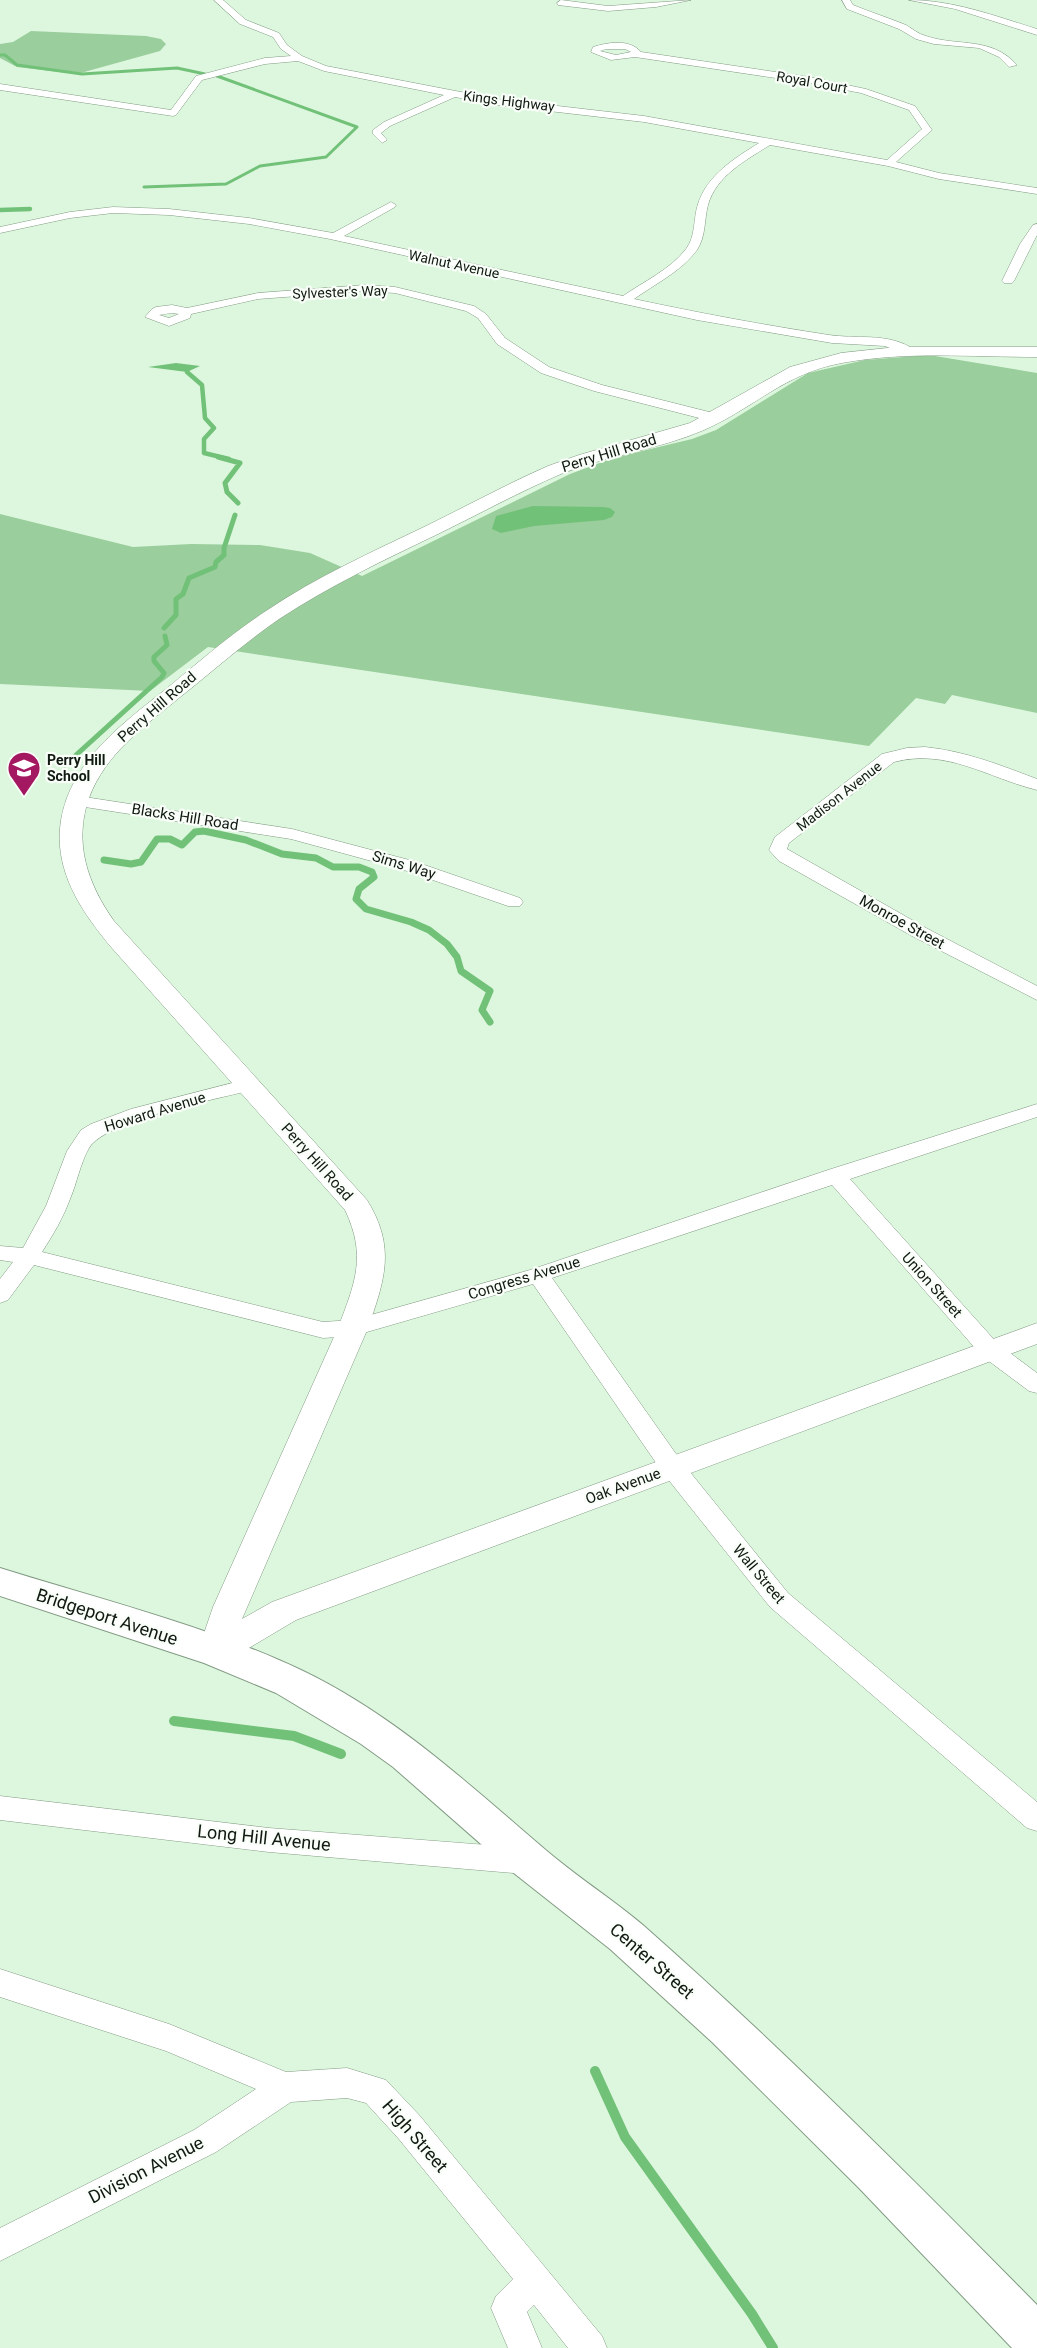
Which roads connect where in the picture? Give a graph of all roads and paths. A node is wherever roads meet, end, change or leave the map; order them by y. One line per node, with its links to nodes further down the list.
1 (218, 0): 8 (street)
2 (687, 0): 5 (street)
3 (846, 0): 9 (street)
4 (913, 0): 6 (street)
5 (561, 3)
6 (1037, 32)
7 (634, 54): 14 (street, Royal Court)
8 (299, 58): 10 (street, Kings Highway); 11 (street, Kings Highway)
9 (1012, 65)
10 (0, 87)
11 (454, 94): 12 (street); 13 (street, Kings Highway)
12 (382, 140)
13 (769, 141): 14 (street, Kings Highway); 21 (street)
14 (889, 163): 15 (street, Kings Highway)
15 (1037, 191)
16 (391, 205): 19 (street)
17 (1037, 227): 20 (street)
18 (0, 230): 19 (street, Walnut Avenue)
19 (334, 237): 21 (street, Walnut Avenue)
20 (1008, 281)
21 (625, 300): 23 (street, Walnut Avenue)
22 (185, 312): 25 (street, Sylvester's Way)
23 (906, 350): 24 (street, Perry Hill Road); 25 (street, Perry Hill Road)
24 (1037, 352)
25 (716, 418): 27 (street, Perry Hill Road)
26 (1037, 785): 29 (street, Madison Avenue)
27 (78, 801): 28 (street, Blacks Hill Road); 32 (street, Perry Hill Road)
28 (292, 834): 30 (street, Sims Way)
29 (781, 841): 31 (street, Monroe Street)
30 (514, 902)
31 (1037, 994)
32 (248, 1085): 36 (street, Howard Avenue); 39 (street, Perry Hill Road)
33 (1037, 1110): 34 (street, Congress Avenue)
34 (835, 1176): 37 (street, Congress Avenue); 41 (street, Union Street)
35 (0, 1253): 36 (street, Congress Avenue)
36 (29, 1256): 38 (street, Howard Avenue); 39 (street, Congress Avenue)
37 (538, 1275): 39 (street, Congress Avenue); 43 (street, Wall Street)
38 (0, 1294)
39 (353, 1328): 45 (street, Perry Hill Road)
40 (1037, 1333): 41 (street, Oak Avenue)
41 (990, 1350): 42 (street, Union Street); 43 (street, Oak Avenue)
42 (1037, 1385)
43 (672, 1467): 45 (street, Oak Avenue); 47 (street, Wall Street)
44 (0, 1582): 45 (main road, Bridgeport Avenue)
45 (215, 1651): 48 (main road, Center Street)
46 (0, 1808): 48 (street, Long Hill Avenue)
47 (1037, 1819)
48 (529, 1861): 53 (main road, Center Street)
49 (0, 1983): 50 (street, High Street)
50 (286, 2087): 51 (street, Division Avenue); 52 (street, High Street)
51 (0, 2245)
52 (534, 2280): 54 (street); 55 (street, High Street)
53 (1037, 2339)
54 (525, 2348)
55 (590, 2348)

